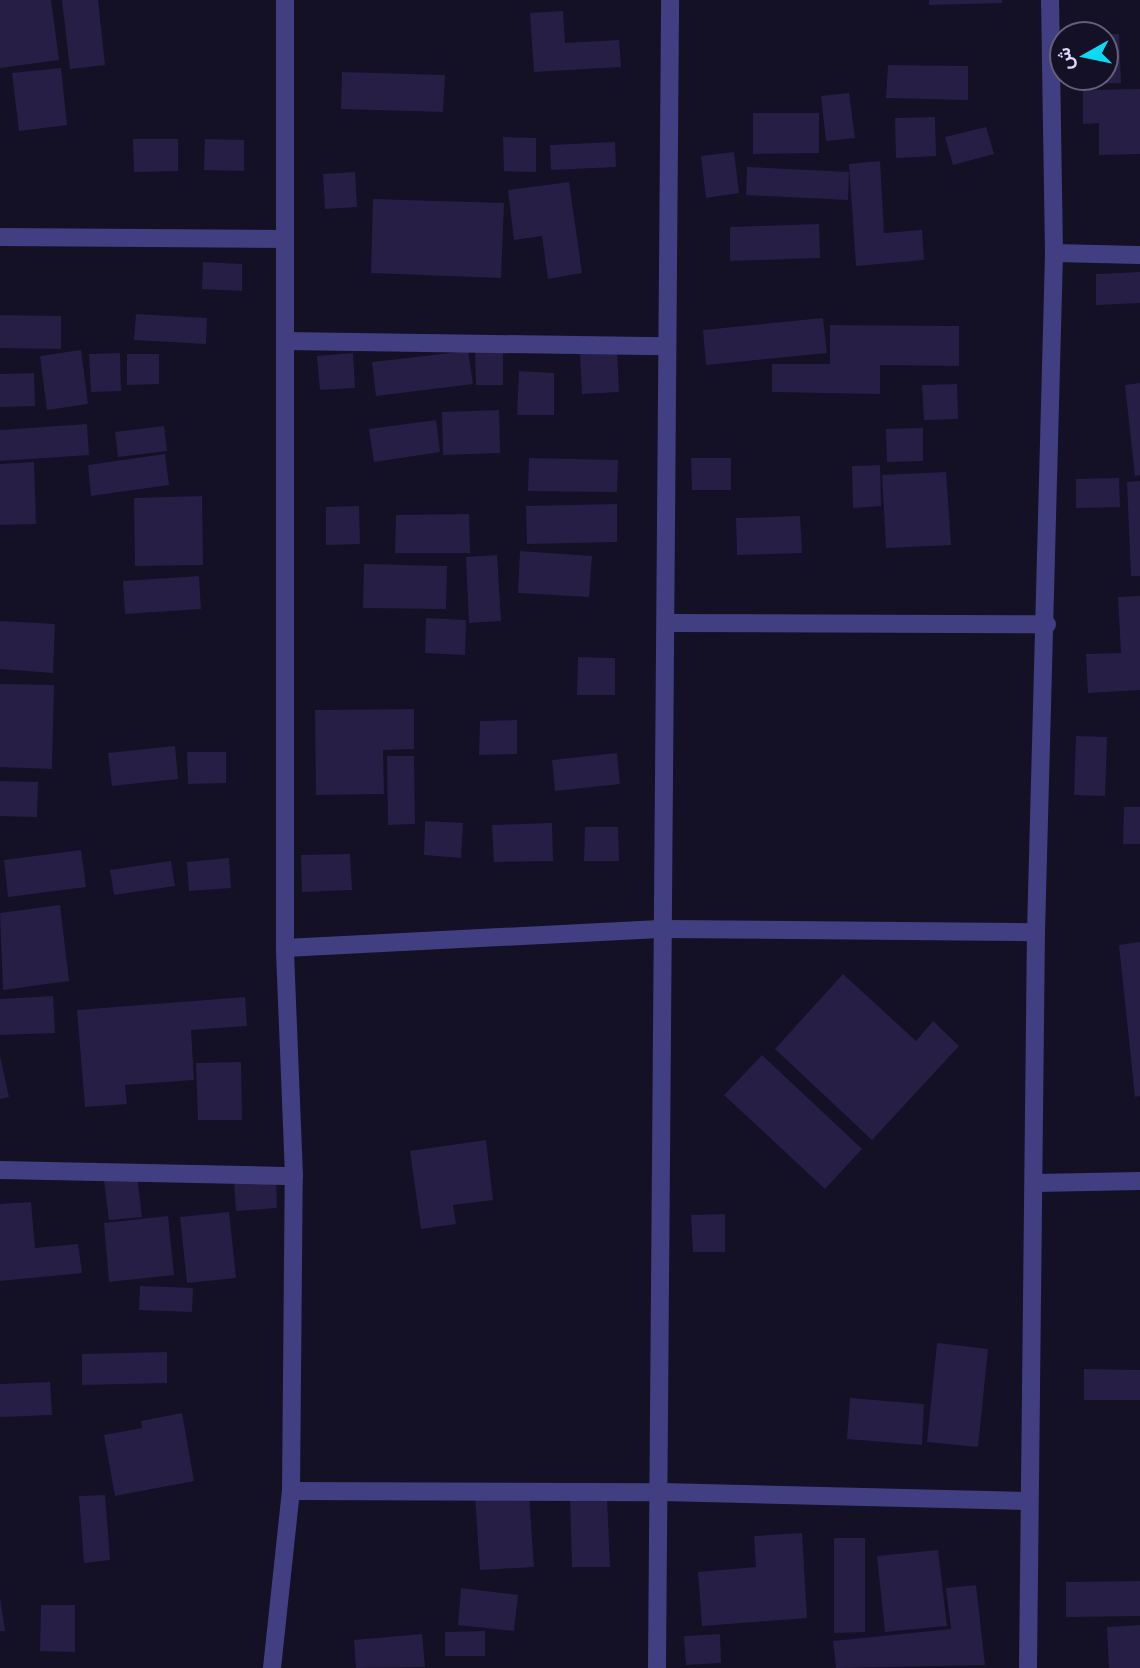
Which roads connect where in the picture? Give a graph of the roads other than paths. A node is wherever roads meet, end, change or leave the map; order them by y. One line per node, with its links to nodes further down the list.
1 (285, 0): 5 (street)
2 (670, 0): 9 (street)
3 (1050, 0): 6 (street)
4 (0, 237): 5 (street)
5 (284, 239): 8 (street)
6 (1054, 253): 7 (street); 11 (street)
7 (1140, 255)
8 (285, 341): 9 (street); 14 (street)
9 (665, 346): 10 (street)
10 (669, 622): 11 (street); 12 (street)
11 (1047, 624): 13 (street)
12 (666, 929): 13 (street); 14 (street); 20 (street)
13 (1036, 932): 18 (street)
14 (285, 947): 16 (street)
15 (0, 1170): 16 (street)
16 (294, 1176): 19 (street)
17 (1140, 1181): 18 (street)
18 (1036, 1183): 21 (street)
19 (291, 1491): 20 (street); 22 (street)
20 (662, 1492): 21 (street); 23 (street)
21 (1029, 1501): 24 (street)
22 (272, 1668)
23 (657, 1668)
24 (1028, 1668)

